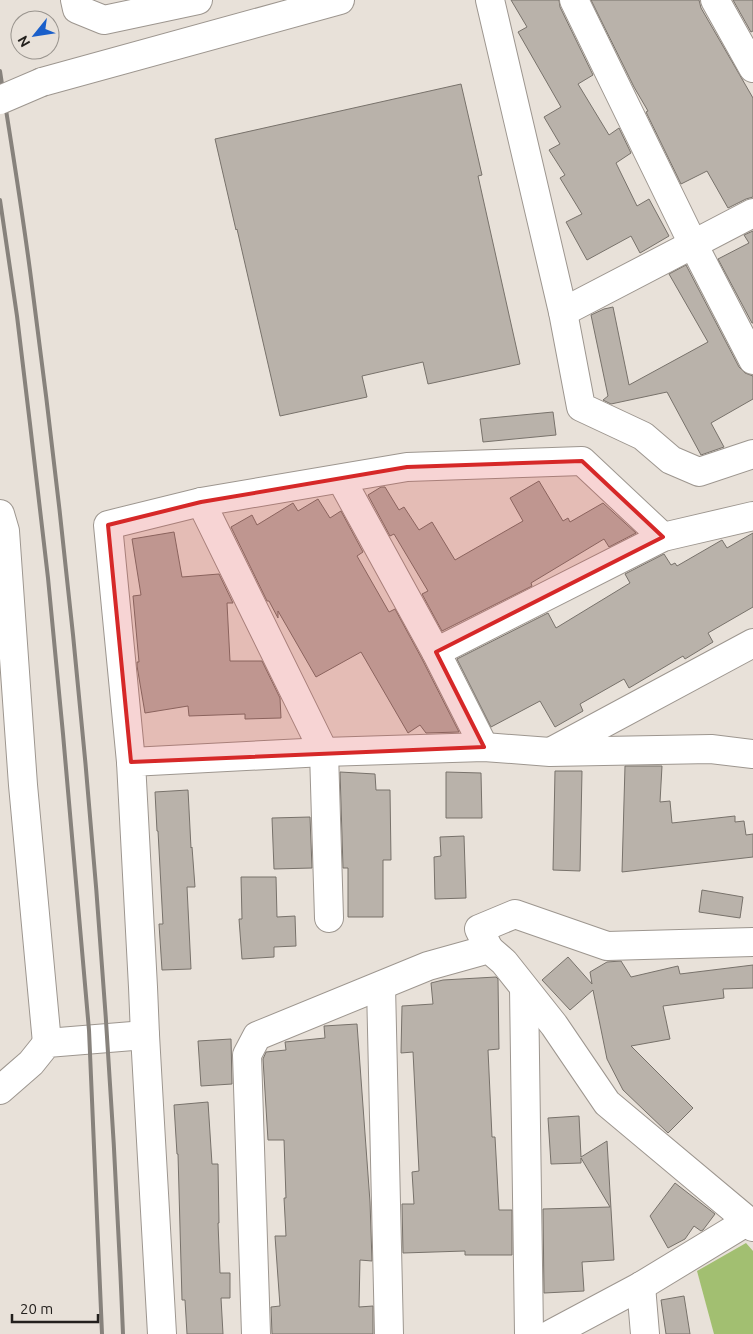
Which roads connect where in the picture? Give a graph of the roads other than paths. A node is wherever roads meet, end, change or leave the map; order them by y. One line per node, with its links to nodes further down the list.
1 (75, 0): 2 (street)
2 (198, 0)
3 (340, 0): 8 (street, bridge)
4 (490, 0): 11 (street)
5 (574, 0): 10 (street)
6 (715, 0): 7 (street)
7 (753, 68)
8 (0, 100)
9 (753, 213): 10 (street)
10 (693, 244): 11 (street); 12 (street)
11 (563, 312): 13 (street)
12 (753, 360)
13 (753, 454)
14 (341, 479): 15 (street); 18 (street); 20 (street)
15 (201, 502): 22 (street); 25 (street)
16 (0, 514): 32 (street)
17 (753, 516): 18 (street)
18 (663, 537): 20 (street)
19 (753, 643): 23 (street)
20 (436, 652): 21 (street)
21 (484, 747): 22 (street); 23 (street)
22 (324, 752): 25 (street); 26 (street)
23 (550, 752): 24 (street)
24 (753, 754)
25 (131, 762): 31 (street)
26 (329, 918)
27 (753, 942): 28 (street)
28 (489, 949): 29 (street); 30 (street)
29 (381, 986): 37 (street); 38 (street)
30 (524, 988): 34 (street); 39 (street)
31 (145, 1035): 32 (street); 36 (street)
32 (47, 1043): 33 (street)
33 (0, 1090)
34 (750, 1224): 35 (street)
35 (641, 1286): 40 (street); 41 (street)
36 (162, 1334)
37 (256, 1334)
38 (389, 1334)
39 (529, 1334)
40 (551, 1334)
41 (645, 1334)

